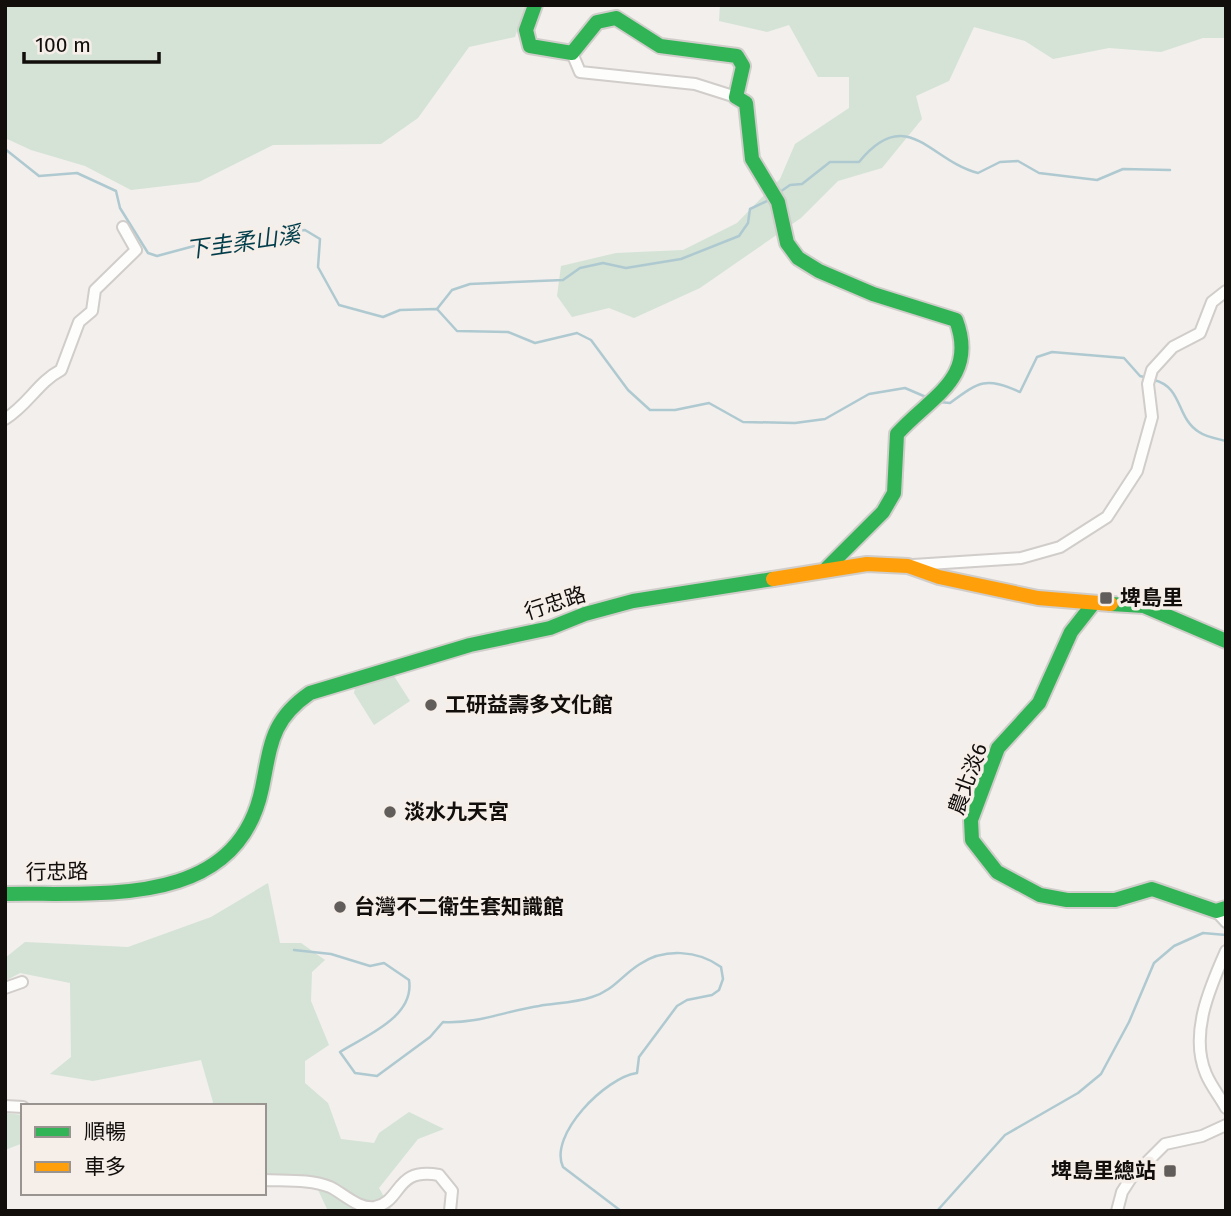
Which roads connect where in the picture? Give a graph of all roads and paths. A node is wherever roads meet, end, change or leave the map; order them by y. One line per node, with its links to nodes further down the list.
1 (534, 5): 2 (street)
2 (572, 53): 3 (street); 3 (street)
3 (736, 97): 8 (street)
4 (123, 228): 6 (street)
5 (1226, 291): 7 (street)
6 (5, 419)
7 (908, 566): 8 (street, 行忠路); 9 (street, 行忠路)
8 (827, 568): 11 (street, 行忠路)
9 (1093, 604): 10 (street, 行忠路); 12 (street, 農北淡6 / 農北淡6)
10 (1226, 641)
11 (5, 894)
12 (1222, 914)
13 (1226, 951): 16 (street)
14 (23, 982): 15 (street)
15 (5, 989)
16 (1226, 1108)
17 (1226, 1125): 20 (street)
18 (266, 1180): 19 (street)
19 (450, 1211)
20 (1117, 1211)

